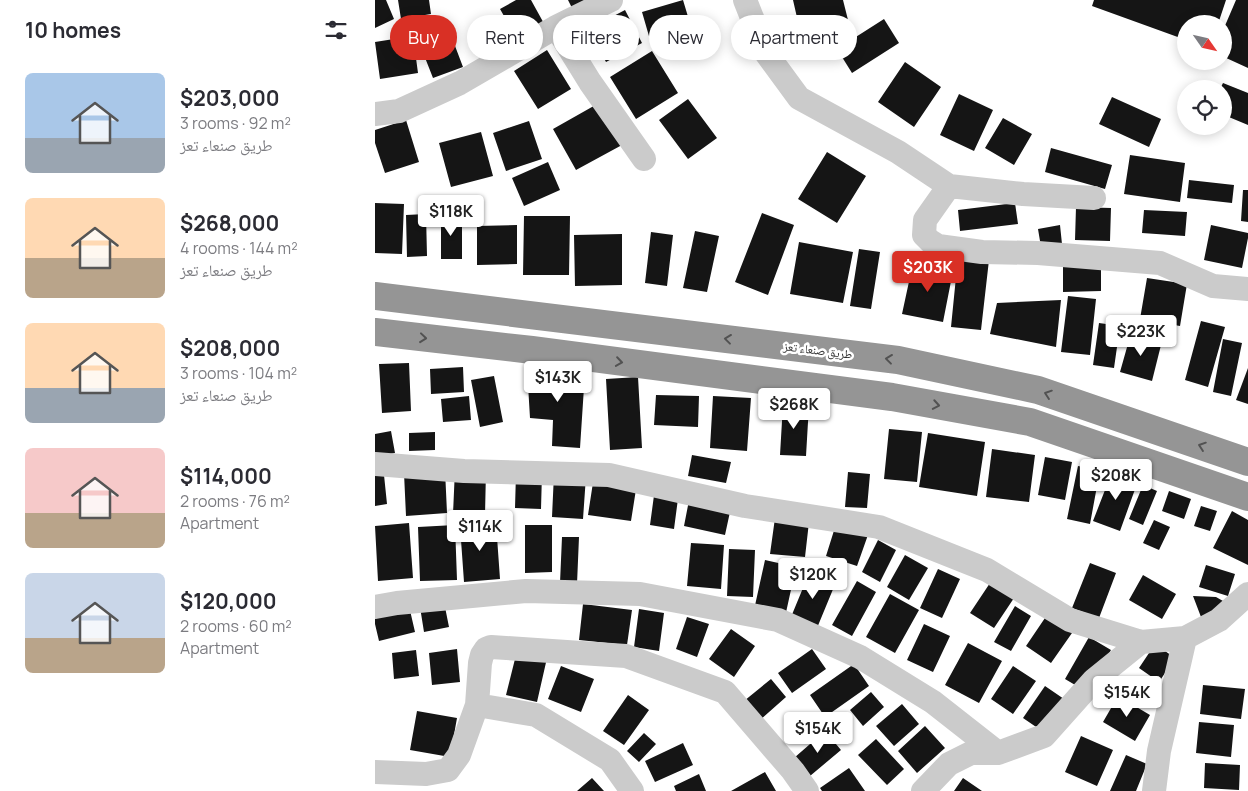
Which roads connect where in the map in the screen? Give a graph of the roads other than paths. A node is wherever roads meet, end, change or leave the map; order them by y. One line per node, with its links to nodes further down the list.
1 (611, 0): 3 (street)
2 (745, 0): 8 (street)
3 (580, 15)
4 (553, 29): 6 (street)
5 (576, 60): 7 (street)
6 (375, 114)
7 (644, 159)
8 (949, 186): 9 (street); 10 (street)
9 (1094, 198)
10 (1248, 289)
11 (375, 296): 12 (highway, طريق صنعاء تعز)
12 (533, 315): 14 (highway); 15 (highway, طريق صنعاء تعز, one-way to 12)
13 (375, 332): 14 (highway, one-way to 14)
14 (532, 350): 17 (highway, one-way to 17)
15 (1248, 462)
16 (375, 464): 21 (street)
17 (1248, 497)
18 (1248, 594): 20 (street)
19 (375, 607): 23 (street)
20 (1185, 638): 21 (street); 28 (street)
21 (1141, 642): 23 (street)
22 (477, 705): 24 (street); 25 (street); 26 (street)
23 (999, 752): 27 (street)
24 (375, 772)
25 (631, 791)
26 (807, 791)
27 (923, 791)
28 (1154, 791)

